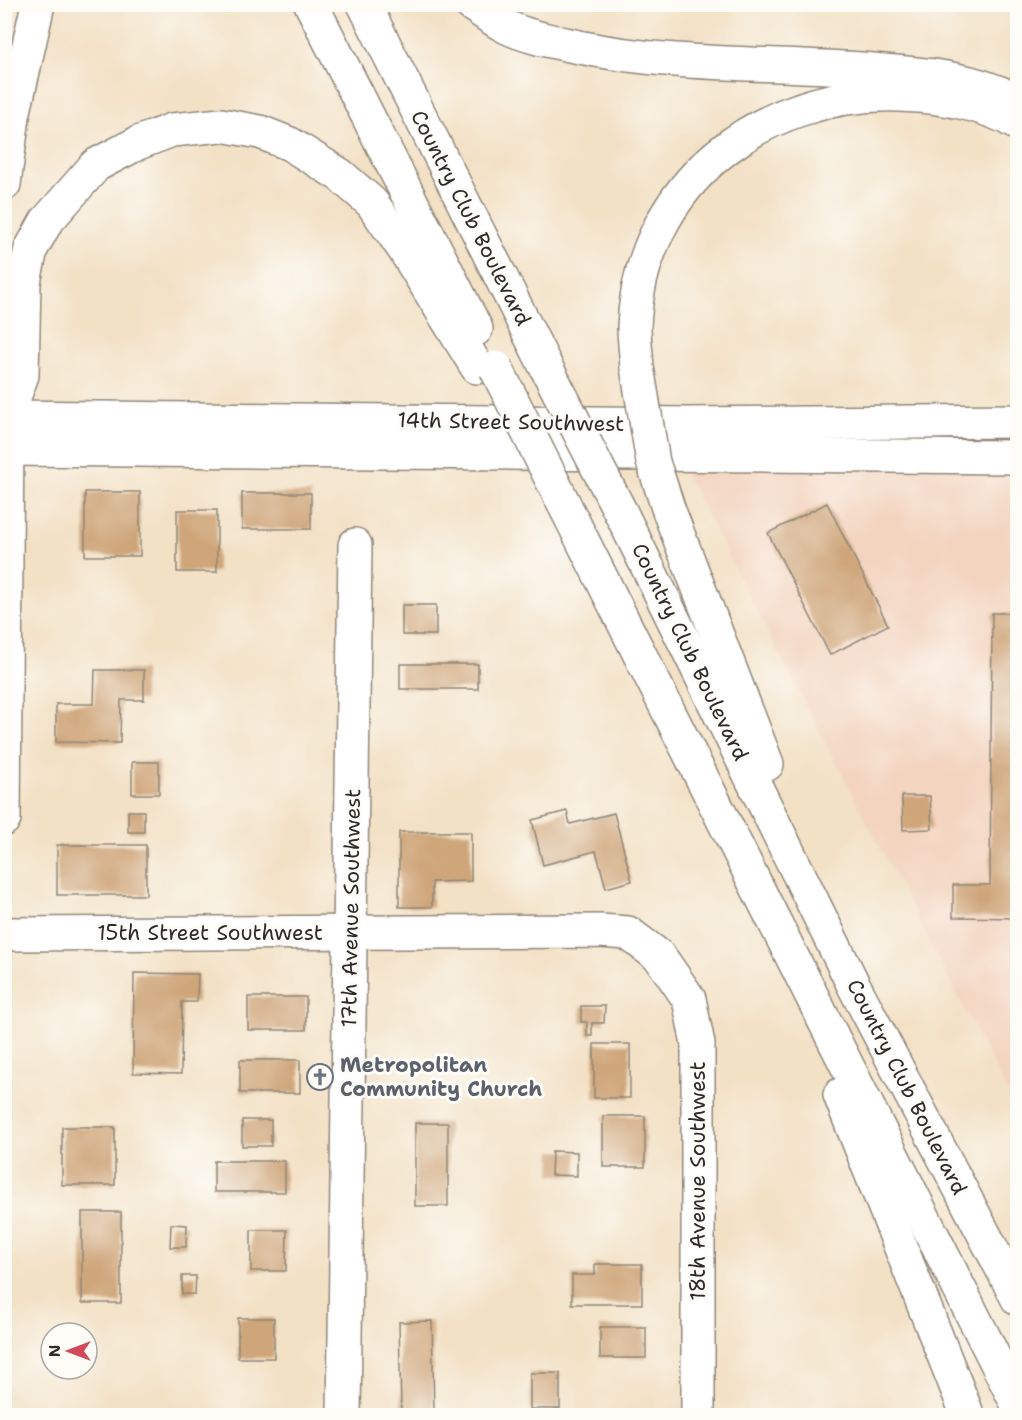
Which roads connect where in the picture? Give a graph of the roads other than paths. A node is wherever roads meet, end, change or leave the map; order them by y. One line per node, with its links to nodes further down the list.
1 (38, 4): 7 (main road)
2 (311, 4): 8 (main road)
3 (364, 4): 18 (main road, Country Club Boulevard, bridge)
4 (471, 4): 5 (main road)
5 (1017, 101)
6 (1017, 124): 18 (main road, bridge)
7 (4, 184)
8 (487, 368): 10 (main road); 14 (main road, bridge)
9 (1017, 421): 10 (main road, 14th Street Southwest)
10 (6, 428): 11 (main road, 14th Street Southwest); 13 (main road)
11 (1017, 457)
12 (355, 545): 15 (main road, 17th Avenue Southwest)
13 (4, 819)
14 (774, 922): 20 (main road); 23 (main road)
15 (350, 933): 16 (main road, 15th Street Southwest); 17 (main road, 15th Street Southwest); 21 (main road, 17th Avenue Southwest)
16 (4, 934)
17 (660, 957): 22 (main road, 18th Avenue Southwest)
18 (853, 984): 19 (main road, Country Club Boulevard)
19 (1017, 1299)
20 (1017, 1405)
21 (344, 1416)
22 (698, 1416)
23 (968, 1416)

